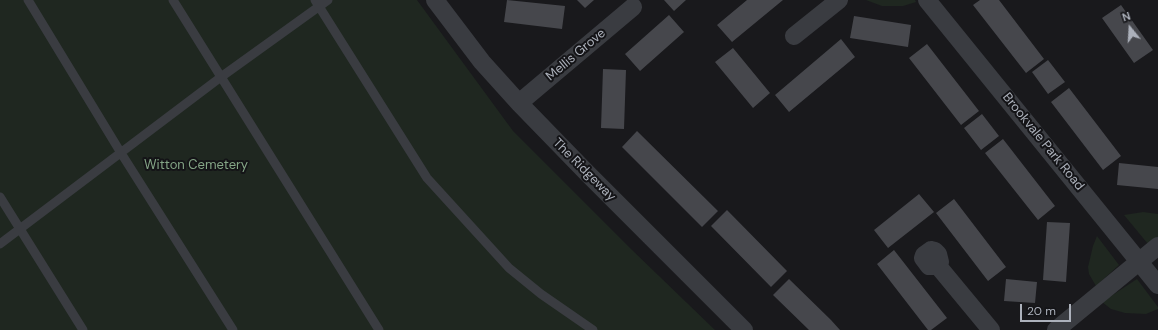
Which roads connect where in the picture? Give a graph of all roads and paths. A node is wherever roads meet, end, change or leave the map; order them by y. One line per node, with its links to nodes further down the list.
1 (28, 0): 12 (lane)
2 (174, 0): 10 (lane)
3 (328, 0): 7 (lane)
4 (435, 0): 11 (street, The Ridgeway)
5 (839, 0): 9 (street)
6 (927, 0): 17 (street, Brookvale Park Road)
7 (317, 4): 10 (lane); 23 (lane)
8 (633, 7): 11 (street, Mellis Grove)
9 (794, 36)
10 (221, 77): 12 (lane); 22 (lane)
11 (519, 103): 24 (street, The Ridgeway)
12 (121, 153): 14 (lane); 21 (lane)
13 (0, 196): 14 (lane)
14 (20, 229): 15 (lane); 20 (lane)
15 (0, 244)
16 (1158, 246): 17 (street)
17 (1139, 262): 19 (street, Brookvale Park Road); 26 (street)
18 (938, 266): 25 (street)
19 (1158, 285)
20 (83, 330)
21 (234, 330)
22 (379, 330)
23 (593, 330)
24 (744, 330)
25 (991, 330)
26 (1056, 330)

